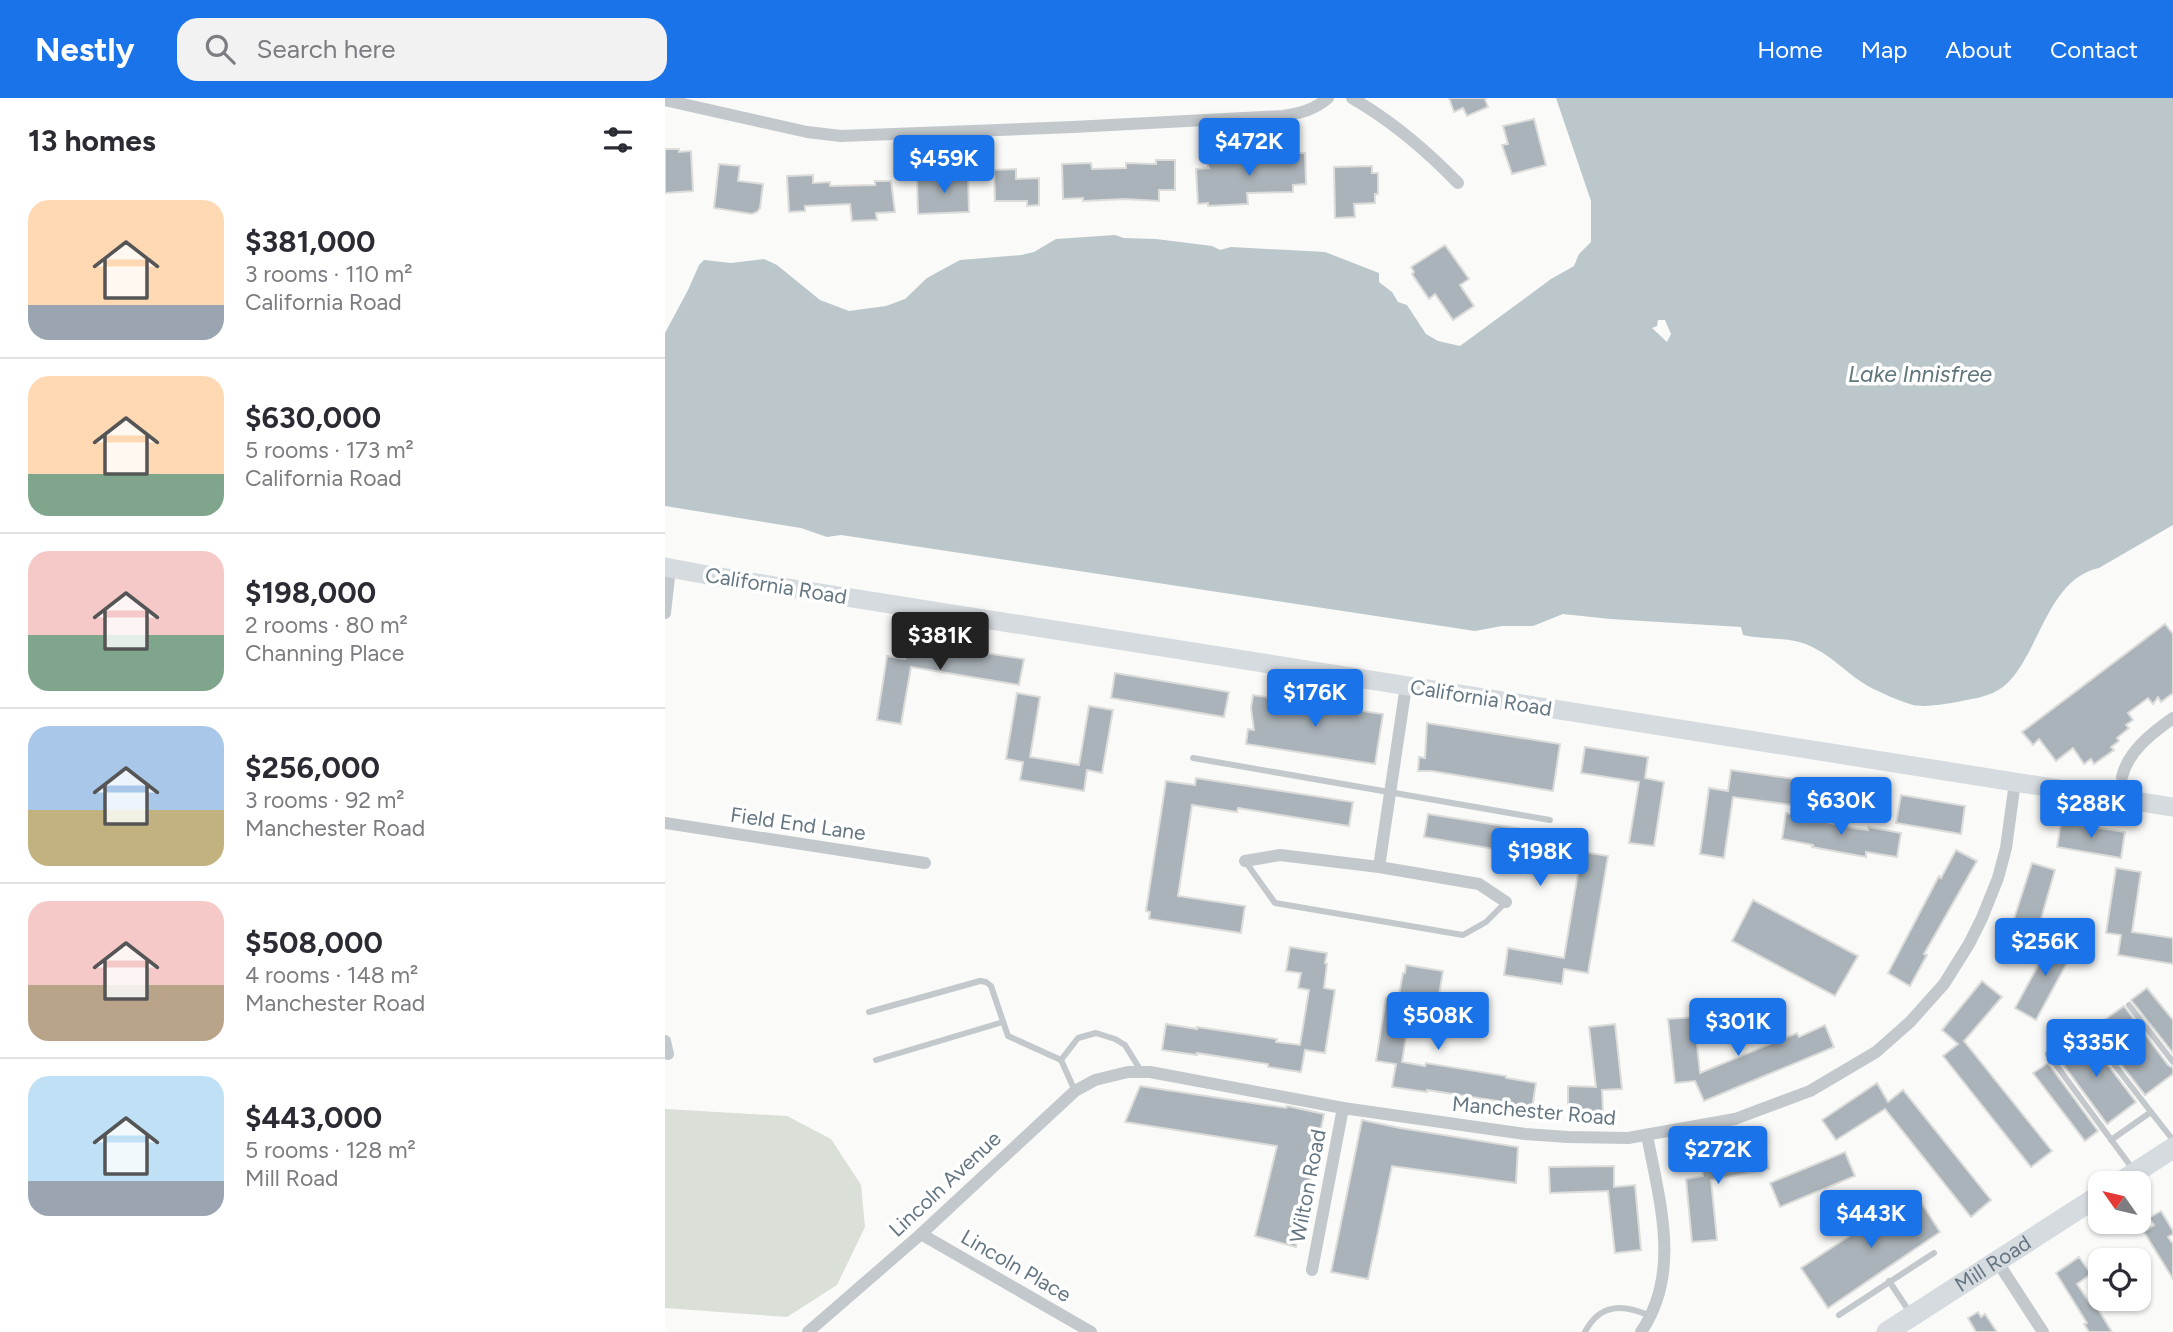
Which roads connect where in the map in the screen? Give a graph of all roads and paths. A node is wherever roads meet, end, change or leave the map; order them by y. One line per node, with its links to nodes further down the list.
1 (1328, 98): 4 (street)
2 (1352, 98): 5 (street)
3 (665, 100): 4 (street)
4 (697, 102)
5 (1458, 183)
6 (668, 567): 7 (street); 8 (main road, California Road)
7 (665, 614)
8 (1406, 686): 12 (main road, California Road); 13 (street)
9 (2173, 718): 11 (street)
10 (1193, 758): 13 (lane)
11 (2122, 777)
12 (2015, 782): 14 (main road, California Road); 34 (street, Manchester Road)
13 (1390, 793): 15 (lane); 19 (street)
14 (2173, 807)
15 (1550, 820)
16 (665, 823): 18 (street, Field End Lane)
17 (1245, 862): 19 (street); 20 (lane)
18 (925, 863)
19 (1379, 867): 20 (street)
20 (1506, 902)
21 (2129, 1005): 28 (lane)
22 (869, 1013): 23 (lane)
23 (1003, 1022): 26 (lane); 27 (lane)
24 (2090, 1033): 33 (lane)
25 (2048, 1054): 35 (lane)
26 (876, 1060)
27 (1061, 1060): 29 (lane); 31 (lane)
28 (2173, 1062)
29 (1142, 1072): 30 (street, Manchester Road); 32 (street, Manchester Road)
30 (1115, 1075): 31 (street, Lincoln Avenue)
31 (1075, 1091): 40 (street, Lincoln Avenue)
32 (1343, 1108): 34 (street, Manchester Road); 43 (street, Wilton Road)
33 (2151, 1112): 35 (lane); 36 (lane)
34 (1647, 1135): 46 (street)
35 (2111, 1140): 37 (lane)
36 (2172, 1149): 38 (main road)
37 (2124, 1171)
38 (2138, 1171)
39 (2088, 1203): 42 (main road, Mill Road)
40 (921, 1234): 48 (street, Lincoln Avenue); 49 (street, Lincoln Place)
41 (1934, 1253): 44 (lane)
42 (1997, 1261): 47 (main road, Mill Road); 53 (street)
43 (1312, 1270)
44 (1889, 1281): 45 (lane); 47 (lane)
45 (1839, 1315)
46 (1650, 1316): 50 (lane); 51 (street)
47 (1912, 1316): 52 (main road, Mill Road)
48 (808, 1332)
49 (1091, 1332)
50 (1585, 1332)
51 (1641, 1332)
52 (1887, 1332)
53 (2043, 1332)

